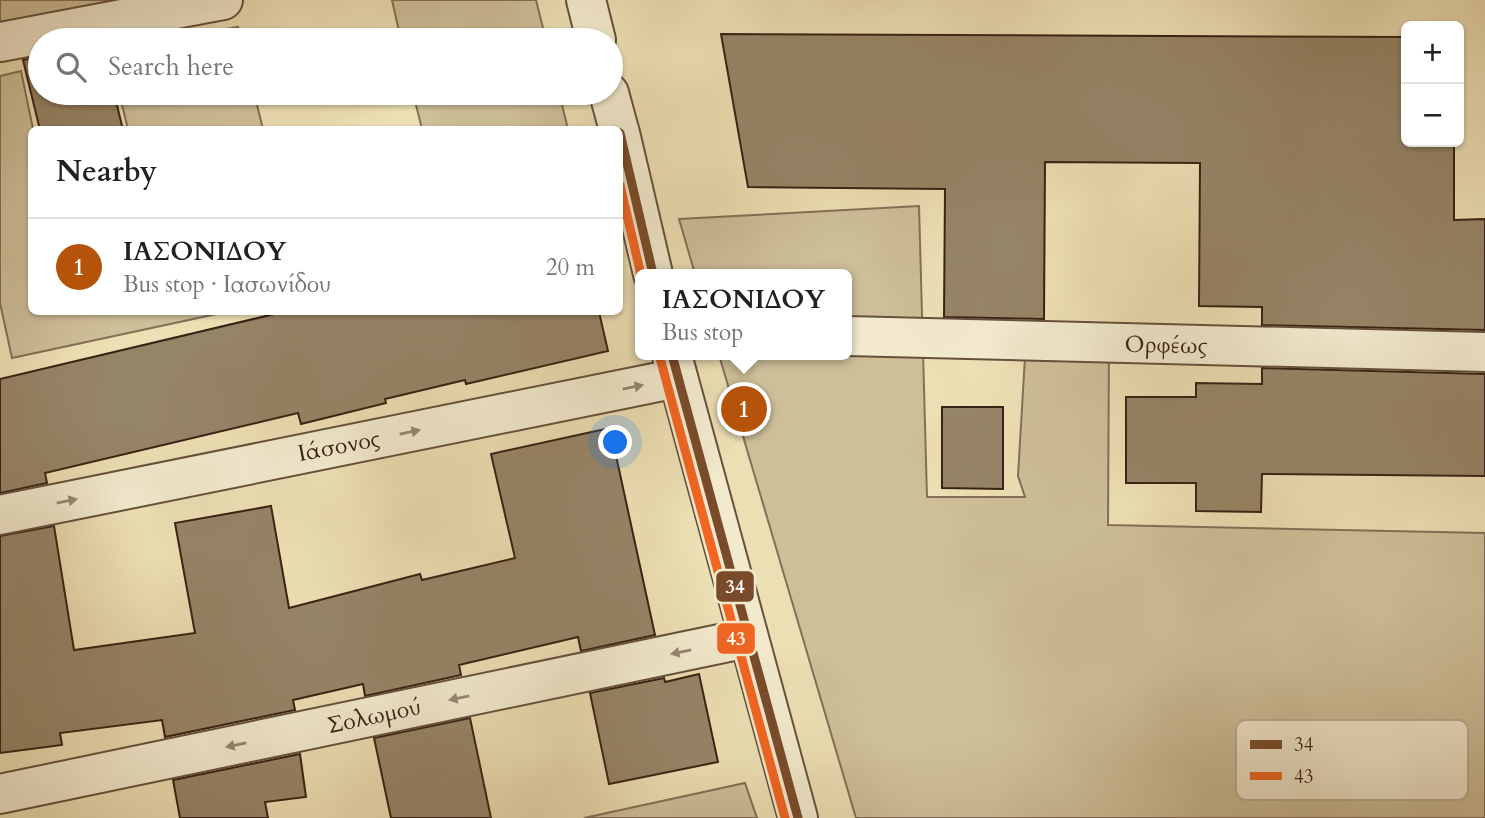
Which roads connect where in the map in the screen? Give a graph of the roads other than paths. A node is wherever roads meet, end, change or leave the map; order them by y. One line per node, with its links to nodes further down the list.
1 (223, 0): 3 (street)
2 (586, 0): 4 (street)
3 (74, 28)
4 (593, 28)
5 (28, 37): 6 (street)
6 (0, 42)
7 (612, 105): 8 (street)
8 (618, 126)
9 (623, 148): 10 (street)
10 (652, 269)
11 (852, 336): 12 (street, Ορφέως)
12 (1485, 352)
13 (675, 366): 14 (street, Ιάσονος, one-way to 13); 15 (street)
14 (0, 515)
15 (748, 638): 16 (street, Σολωμού, one-way to 16); 17 (street)
16 (0, 794)
17 (798, 818)

